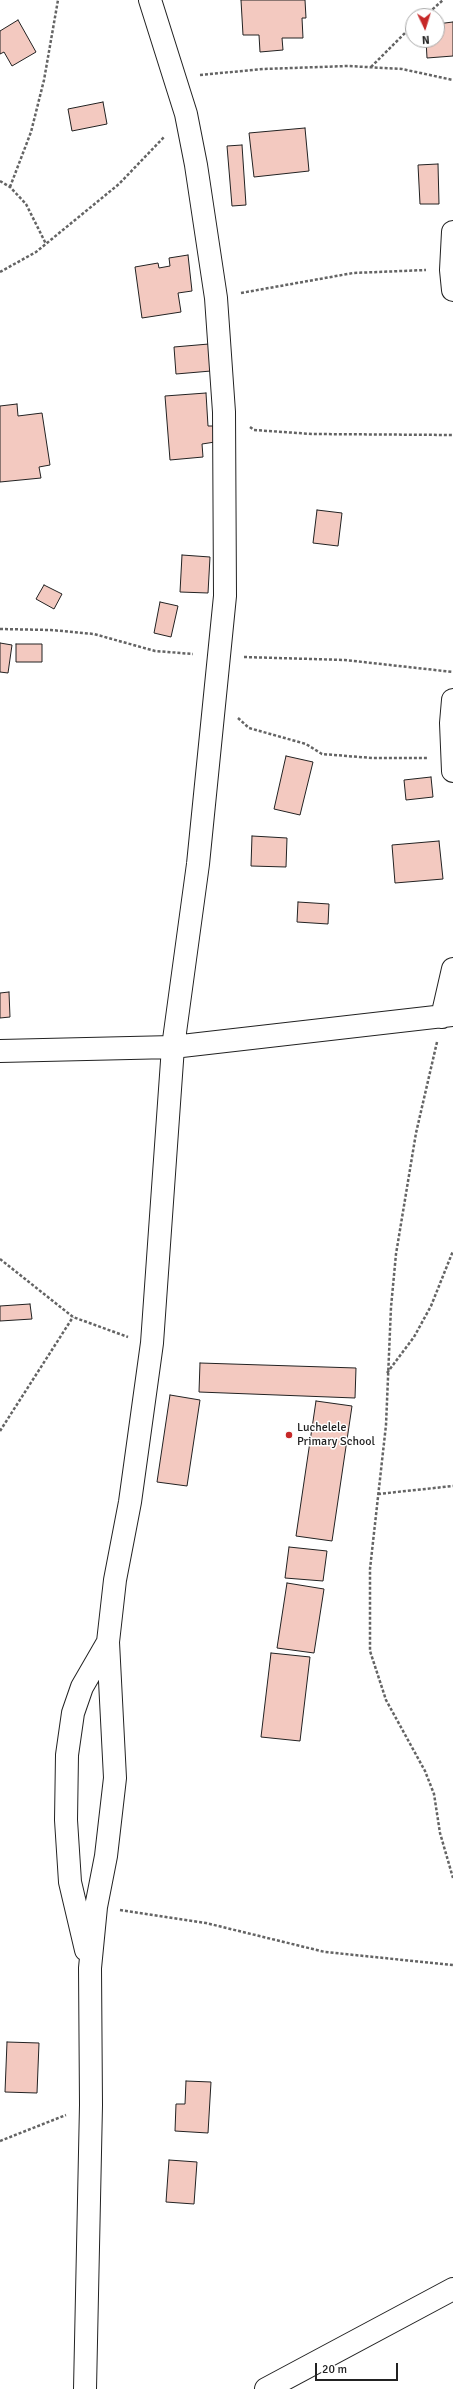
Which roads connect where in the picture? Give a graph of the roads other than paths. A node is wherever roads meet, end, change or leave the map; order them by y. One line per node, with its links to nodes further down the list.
1 (150, 0): 8 (street)
2 (453, 232): 3 (street)
3 (452, 280)
4 (453, 700): 5 (street)
5 (453, 764)
6 (453, 968): 7 (street)
7 (447, 1016): 8 (street)
8 (173, 1047): 9 (street); 10 (street)
9 (0, 1051)
10 (108, 1642): 11 (street); 11 (street)
11 (90, 1968): 13 (street)
12 (453, 2289): 14 (street)
13 (85, 2389)
14 (266, 2389)

